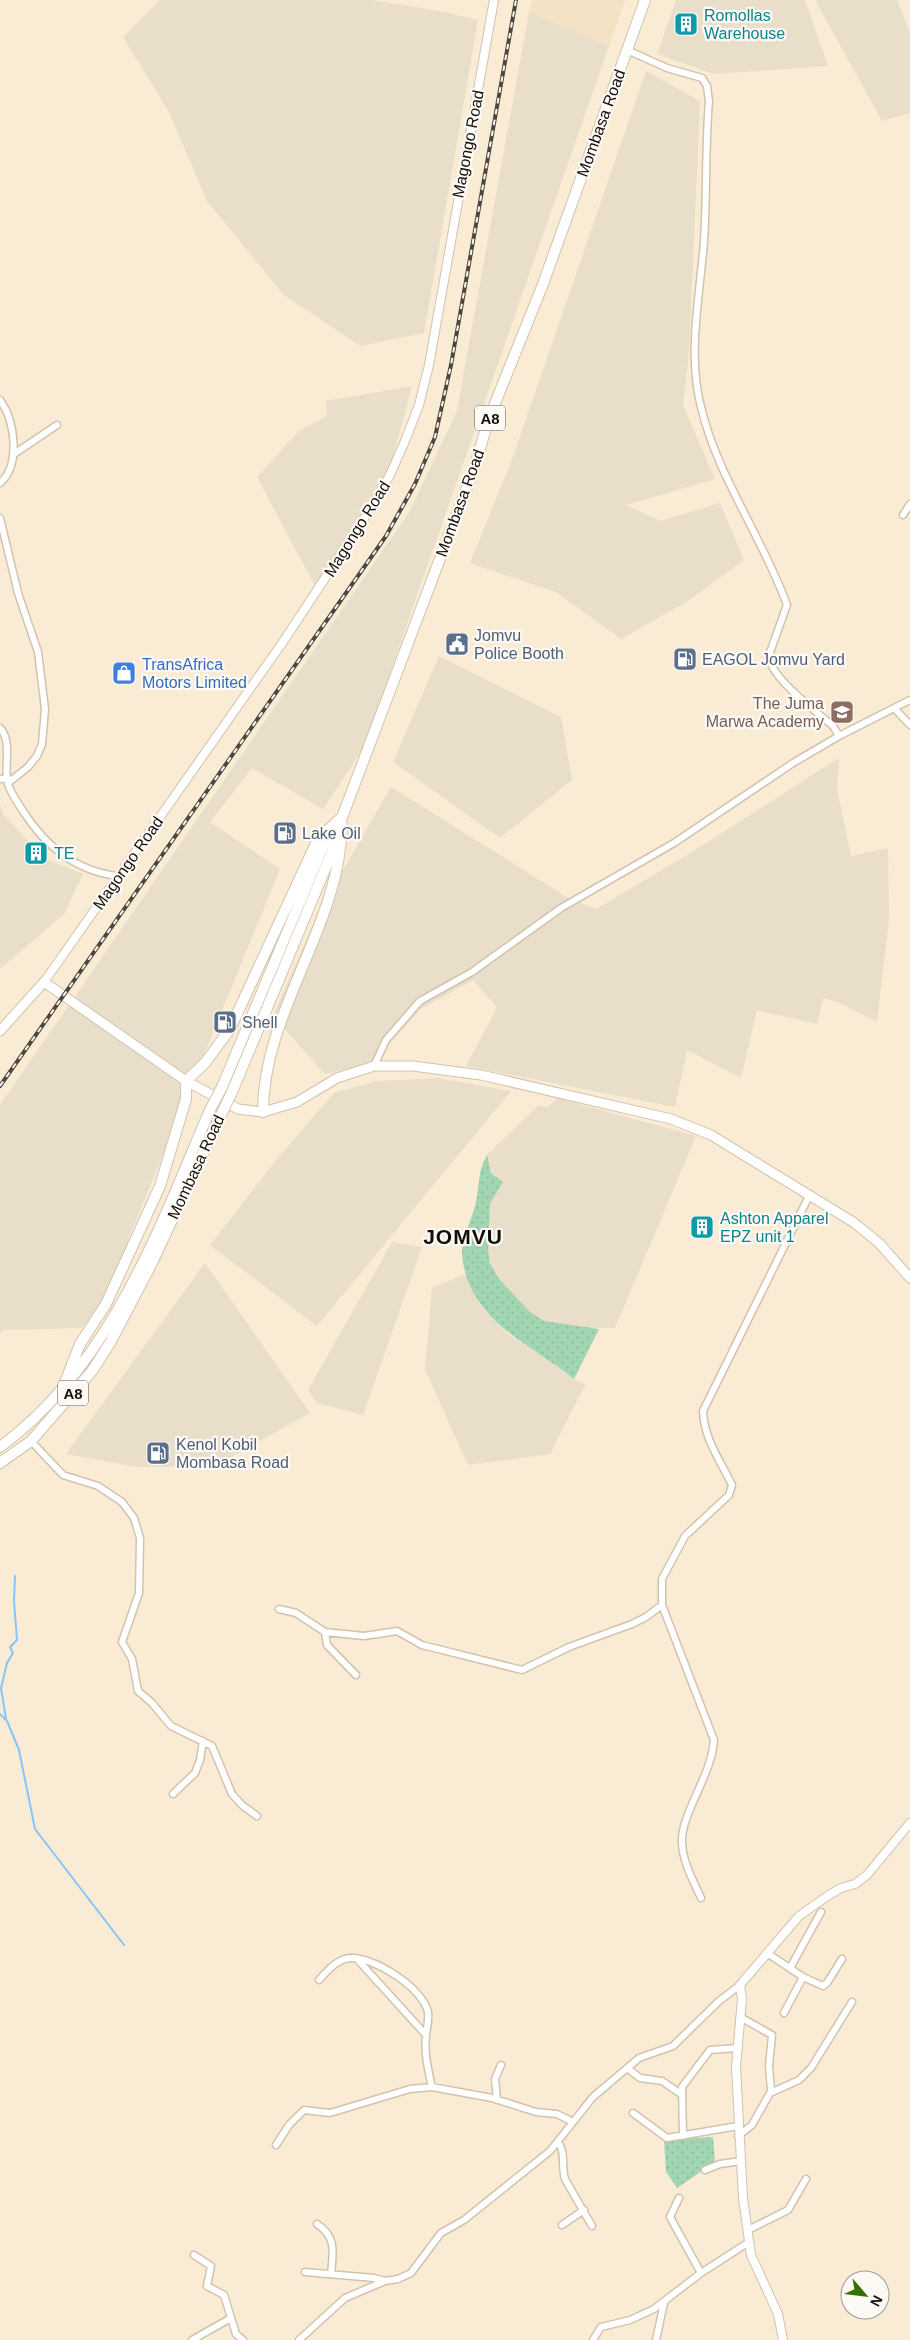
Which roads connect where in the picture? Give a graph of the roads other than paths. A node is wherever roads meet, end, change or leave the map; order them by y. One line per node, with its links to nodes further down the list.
1 (494, 0): 19 (street, Magongo Road)
2 (645, 0): 3 (highway, Mombasa Road / A8)
3 (627, 50): 15 (street); 18 (highway, Mombasa Road / A8)
4 (0, 400): 6 (street)
5 (57, 425): 6 (street)
6 (14, 454): 7 (street)
7 (0, 483)
8 (910, 504): 9 (street)
9 (903, 515)
10 (0, 518): 17 (street)
11 (910, 700): 12 (street)
12 (894, 708): 13 (street); 15 (street)
13 (910, 725)
14 (0, 728): 17 (street)
15 (839, 736): 22 (street)
16 (0, 779): 17 (street)
17 (8, 781): 19 (street)
18 (342, 816): 23 (highway); 24 (highway); 26 (highway, Mombasa Road / A8, bridge)
19 (119, 876): 20 (street, Magongo Road)
20 (44, 982): 21 (main road, Magongo Road); 23 (main road)
21 (0, 1030)
22 (374, 1066): 24 (main road); 25 (main road)
23 (186, 1081): 24 (main road); 28 (highway)
24 (263, 1112)
25 (810, 1194): 27 (main road); 32 (street)
26 (169, 1216): 28 (highway, Mombasa Road / A8); 29 (highway, Mombasa Road / A8)
27 (910, 1278)
28 (64, 1385): 30 (highway, Mombasa Road / A8)
29 (31, 1441): 31 (highway, Mombasa Road / A8); 36 (street)
30 (0, 1447)
31 (0, 1463)
32 (662, 1605): 34 (street); 40 (street)
33 (279, 1609): 34 (street)
34 (325, 1632): 35 (street)
35 (356, 1675)
36 (203, 1740): 37 (street); 38 (street)
37 (173, 1794)
38 (258, 1816)
39 (910, 1823): 42 (street)
40 (701, 1898)
41 (821, 1912): 45 (street)
42 (767, 1953): 45 (street); 48 (street)
43 (842, 1958): 46 (street)
44 (357, 1959): 47 (street); 52 (street); 52 (street)
45 (790, 1968): 46 (street)
46 (803, 1977): 50 (street)
47 (319, 1980)
48 (740, 1985): 51 (street); 55 (street)
49 (852, 2002): 57 (street)
50 (784, 2013)
51 (740, 2017): 53 (street); 57 (street)
52 (426, 2035): 56 (street)
53 (737, 2048): 58 (street); 62 (street)
54 (501, 2065): 59 (street)
55 (627, 2068): 58 (street); 61 (street)
56 (432, 2088): 59 (street); 66 (street)
57 (771, 2091): 64 (street)
58 (681, 2094): 63 (street)
59 (497, 2100): 61 (street)
60 (633, 2113): 63 (street)
61 (573, 2122): 65 (street)
62 (738, 2126): 63 (street); 64 (street)
63 (683, 2136)
64 (738, 2136): 67 (street)
65 (558, 2142): 71 (street); 81 (street)
66 (276, 2145)
67 (741, 2161): 68 (street); 75 (street)
68 (705, 2170)
69 (806, 2179): 75 (street)
70 (679, 2198): 79 (street)
71 (584, 2210): 73 (street); 74 (street)
72 (317, 2224): 80 (street)
73 (562, 2225)
74 (592, 2226)
75 (748, 2230): 76 (street)
76 (749, 2242): 79 (street); 89 (street)
77 (194, 2255): 83 (street)
78 (305, 2272): 80 (street)
79 (701, 2273): 82 (street)
80 (331, 2274): 81 (street)
81 (385, 2281): 86 (street)
82 (664, 2303): 87 (street); 88 (street)
83 (231, 2318): 84 (street); 85 (street)
84 (192, 2340)
85 (243, 2340)
86 (299, 2340)
87 (593, 2340)
88 (656, 2340)
89 (783, 2340)

